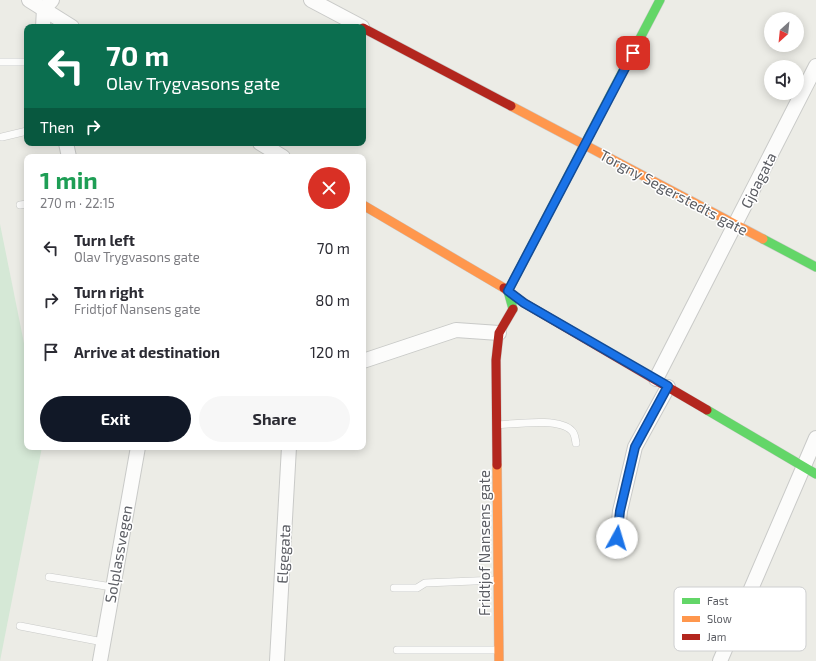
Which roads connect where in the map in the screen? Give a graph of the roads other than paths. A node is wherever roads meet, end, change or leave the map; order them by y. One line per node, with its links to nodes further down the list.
1 (29, 0): 4 (street)
2 (311, 0): 7 (street, Torgny Segerstedts gate)
3 (660, 0): 14 (street)
4 (48, 5): 5 (street); 6 (street)
5 (44, 24)
6 (69, 24)
7 (356, 24)
8 (366, 29): 14 (street, Torgny Segerstedts gate)
9 (0, 62): 10 (lane)
10 (24, 62)
11 (816, 66): 18 (street, Gjøagata)
12 (24, 132): 13 (lane)
13 (2, 136)
14 (584, 144): 18 (street, Torgny Segerstedts gate); 20 (street)
15 (265, 146): 16 (street)
16 (278, 154)
17 (366, 207): 20 (street)
18 (735, 224): 19 (street, Torgny Segerstedts gate); 23 (street, Gjøagata)
19 (816, 267)
20 (508, 291): 21 (street, Fridtjof Nansens gate); 23 (street)
21 (499, 333): 22 (street); 24 (street, Fridtjof Nansens gate)
22 (366, 360)
23 (662, 383): 29 (street); 31 (street, Gjøagata)
24 (497, 425): 26 (lane); 33 (street, Fridtjof Nansens gate)
25 (816, 438): 29 (street)
26 (576, 443)
27 (137, 450): 34 (street, Solplassvegen)
28 (289, 450): 43 (street, Elgegata)
29 (803, 466): 30 (street); 35 (street)
30 (816, 474)
31 (616, 551)
32 (49, 577): 34 (lane)
33 (498, 580): 36 (lane); 40 (street, Fridtjof Nansens gate)
34 (112, 587): 38 (street, Solplassvegen)
35 (751, 587)
36 (394, 588)
37 (20, 626): 38 (lane)
38 (103, 642): 42 (street, Solplassvegen)
39 (397, 650): 40 (lane)
40 (499, 650): 44 (street, Fridtjof Nansens gate)
41 (724, 651): 45 (street)
42 (100, 661)
43 (277, 661)
44 (499, 661)
45 (720, 661)

